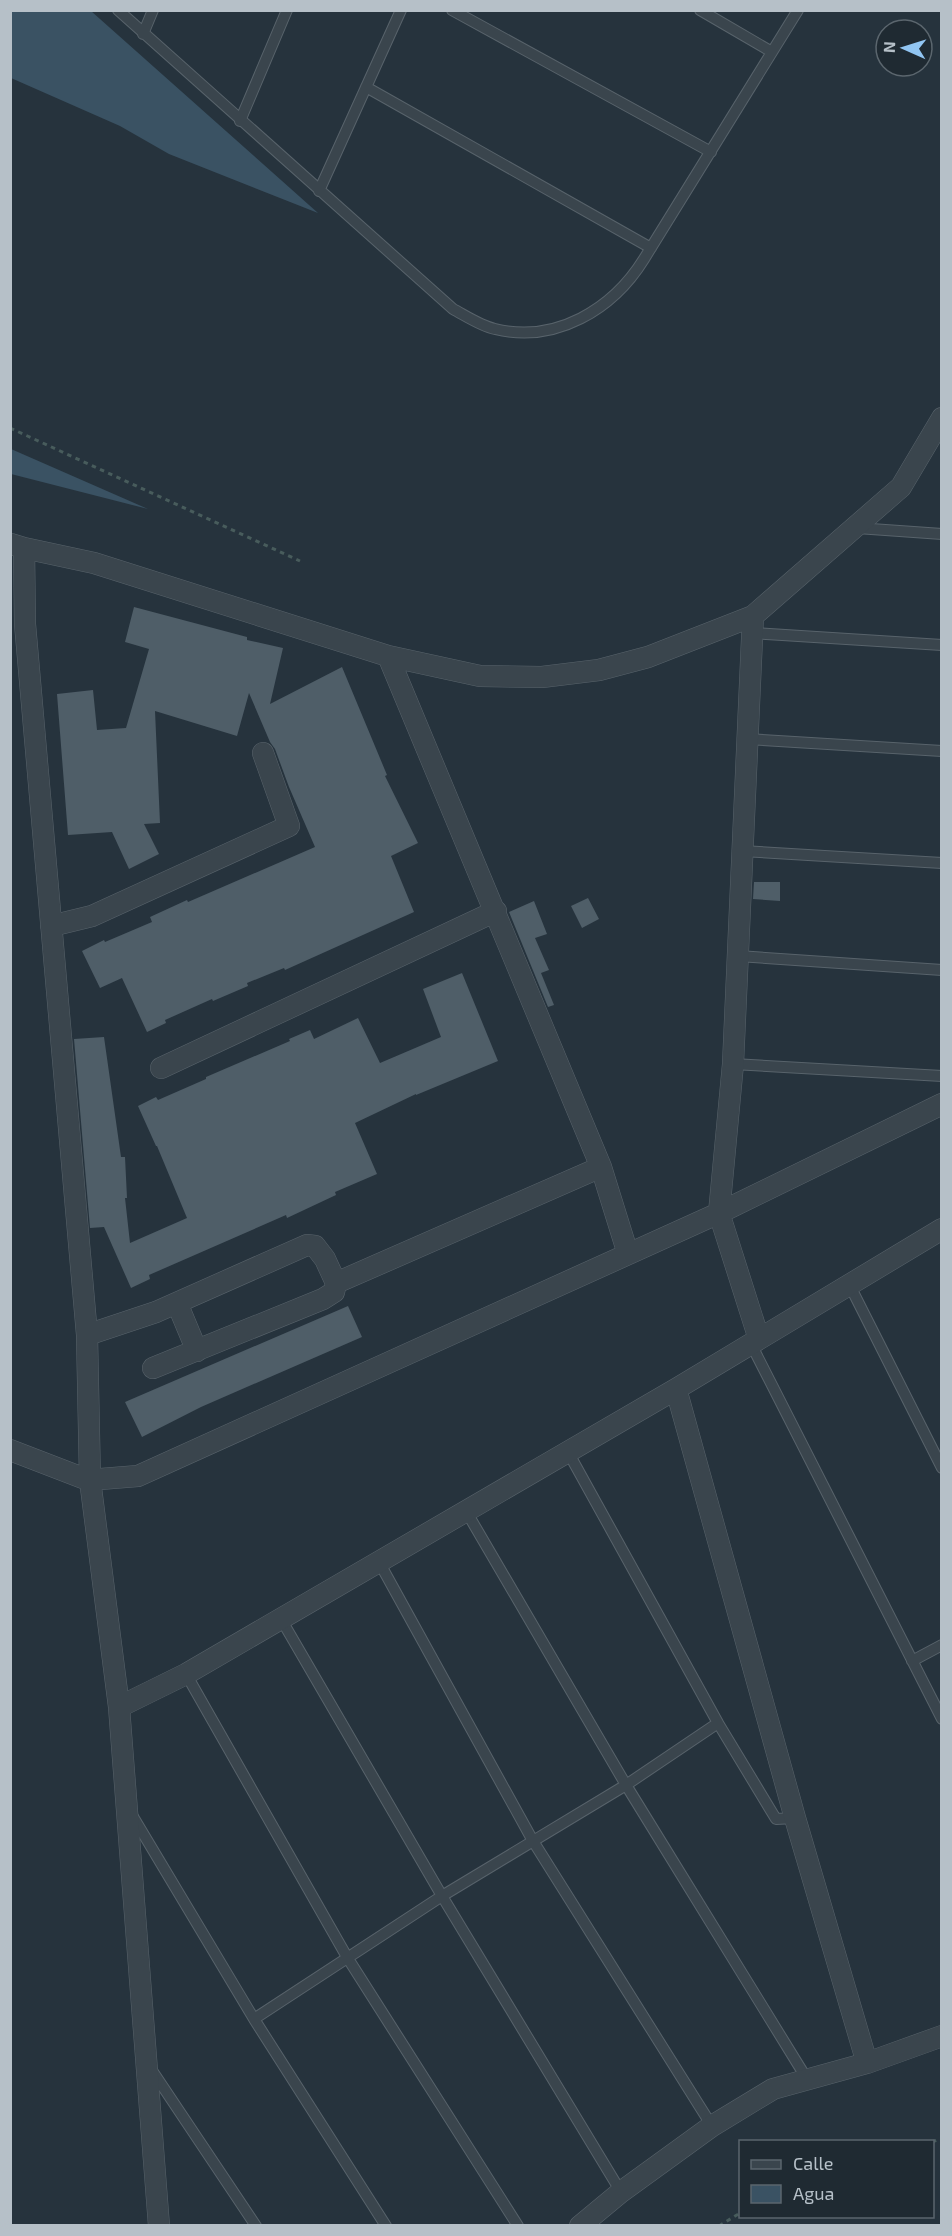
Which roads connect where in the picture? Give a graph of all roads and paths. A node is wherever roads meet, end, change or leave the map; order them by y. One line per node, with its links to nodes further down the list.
1 (118, 10): 8 (lane)
2 (153, 10): 8 (lane)
3 (287, 10): 11 (lane)
4 (400, 10): 10 (lane)
5 (452, 10): 12 (lane)
6 (700, 10): 9 (lane)
7 (798, 10): 9 (lane)
8 (142, 34): 11 (lane)
9 (772, 52): 12 (lane)
10 (366, 87): 13 (lane); 14 (lane)
11 (240, 121): 13 (lane)
12 (711, 152): 14 (lane)
13 (319, 191): 14 (lane)
14 (651, 248)
15 (942, 418): 17 (street)
16 (10, 428): 20 (path)
17 (854, 528): 18 (lane); 21 (street)
18 (942, 534)
19 (17, 546): 23 (street); 30 (street)
20 (300, 561)
21 (752, 625): 22 (lane); 23 (street); 24 (street)
22 (942, 645)
23 (388, 656): 29 (street)
24 (747, 739): 25 (lane); 27 (street)
25 (942, 750)
26 (262, 753): 30 (street)
27 (742, 851): 28 (lane); 31 (street)
28 (942, 862)
29 (496, 911): 34 (street); 37 (street)
30 (51, 926): 44 (street)
31 (738, 956): 32 (lane); 33 (street)
32 (942, 970)
33 (733, 1064): 35 (lane); 38 (street)
34 (161, 1068)
35 (942, 1076)
36 (942, 1104): 38 (street)
37 (601, 1167): 40 (street); 41 (street)
38 (719, 1213): 40 (street); 45 (street)
39 (942, 1229): 42 (street)
40 (628, 1254): 52 (street)
41 (336, 1283): 43 (street); 46 (street)
42 (849, 1284): 45 (street); 51 (lane)
43 (177, 1303): 44 (street); 46 (street)
44 (87, 1335): 52 (street)
45 (755, 1341): 48 (street); 57 (lane)
46 (197, 1351): 47 (street)
47 (153, 1368)
48 (676, 1389): 50 (street); 64 (street)
49 (10, 1450): 52 (street)
50 (568, 1452): 53 (street); 61 (lane)
51 (942, 1468)
52 (90, 1480): 59 (street)
53 (466, 1511): 54 (street); 62 (lane)
54 (379, 1562): 55 (street); 65 (lane)
55 (281, 1619): 58 (street); 66 (lane)
56 (942, 1645): 57 (lane)
57 (912, 1661): 60 (lane)
58 (186, 1674): 59 (street); 67 (lane)
59 (119, 1707): 63 (street)
60 (942, 1719)
61 (718, 1723): 62 (lane); 64 (lane)
62 (626, 1785): 65 (lane); 72 (lane)
63 (127, 1805): 68 (lane); 70 (street)
64 (795, 1818): 71 (street)
65 (533, 1841): 66 (lane); 73 (lane)
66 (442, 1896): 67 (lane); 74 (lane)
67 (347, 1957): 68 (lane); 79 (lane)
68 (254, 2019): 78 (lane)
69 (942, 2036): 71 (street)
70 (147, 2063): 76 (street); 77 (lane)
71 (867, 2063): 72 (street)
72 (807, 2079): 73 (street)
73 (712, 2126): 74 (street)
74 (621, 2192): 80 (street)
75 (739, 2214): 81 (path)
76 (159, 2226)
77 (256, 2226)
78 (386, 2226)
79 (518, 2226)
80 (580, 2226)
81 (719, 2226)

